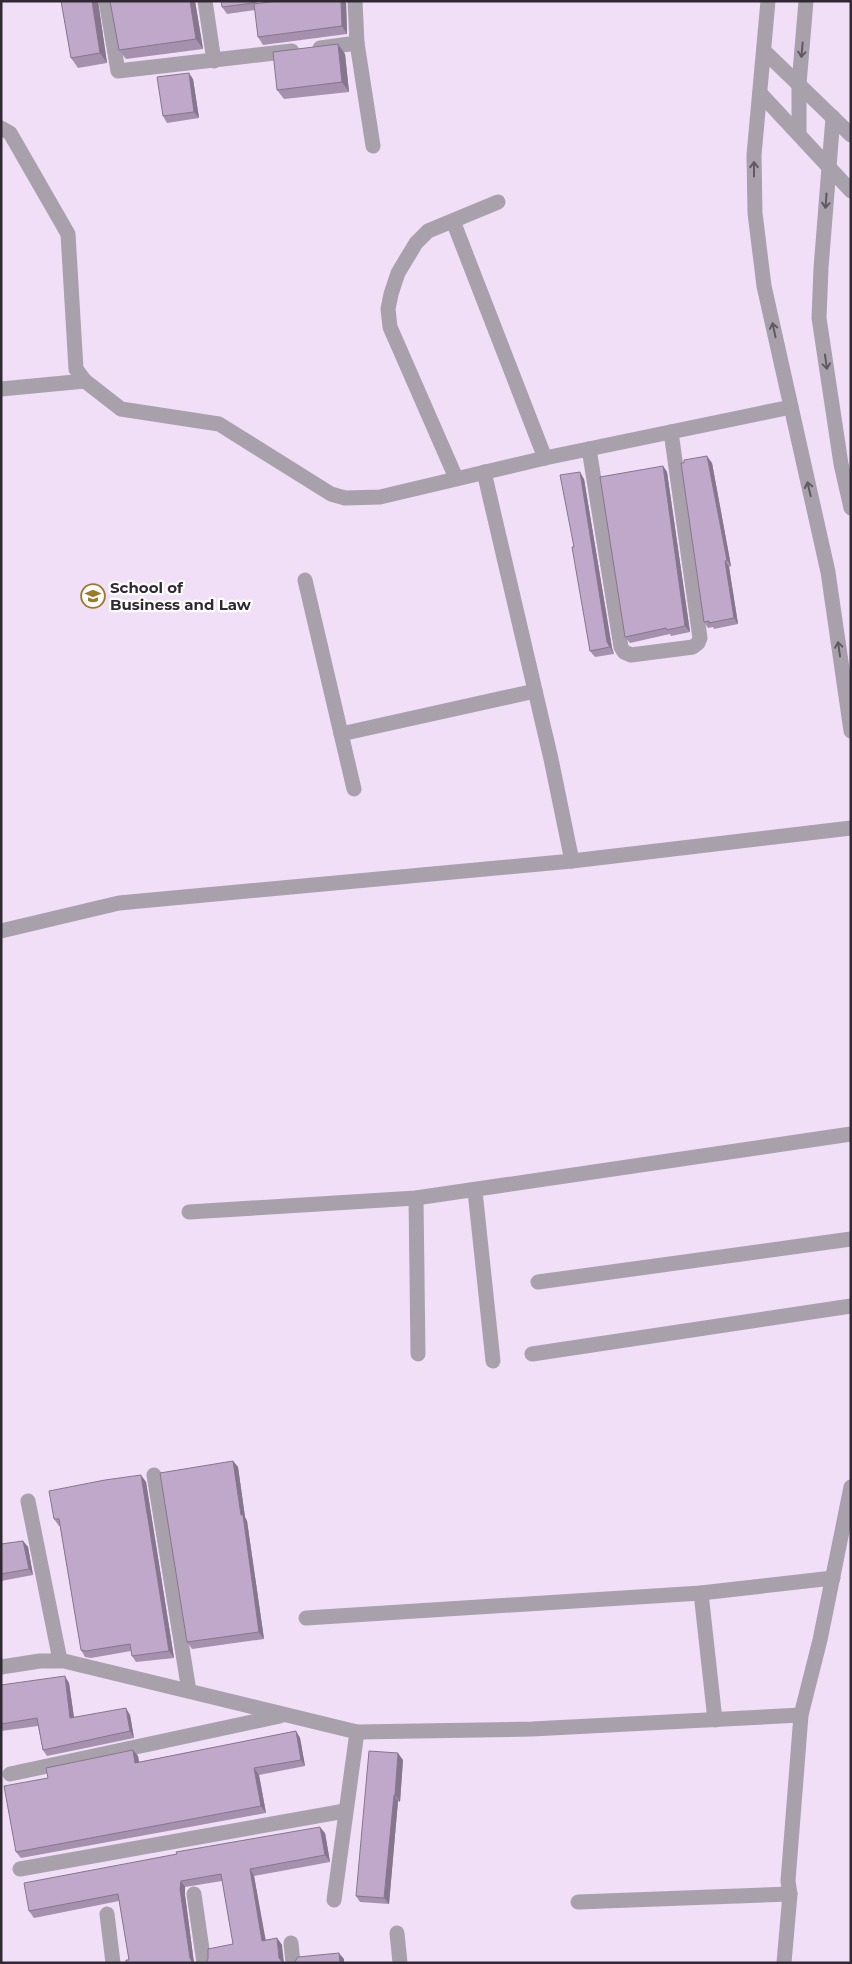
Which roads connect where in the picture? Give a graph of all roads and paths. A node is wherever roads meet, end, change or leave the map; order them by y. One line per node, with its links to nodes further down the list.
1 (106, 1): 8 (street)
2 (205, 1): 8 (street)
3 (355, 1): 6 (street)
4 (768, 1): 7 (street)
5 (806, 1): 9 (street, one-way to 9)
6 (357, 43): 8 (street); 15 (street)
7 (767, 54): 9 (street); 10 (street)
8 (214, 61)
9 (794, 80): 11 (street); 13 (street)
10 (762, 96): 13 (street); 22 (street, one-way to 10)
11 (833, 117): 14 (street); 16 (street)
12 (1, 128): 20 (street)
13 (798, 134): 16 (street)
14 (851, 135)
15 (373, 146)
16 (829, 167): 17 (street); 28 (street, one-way to 28)
17 (851, 191)
18 (498, 202): 19 (street)
19 (453, 221): 25 (street); 27 (street)
20 (86, 381): 21 (street); 27 (street)
21 (1, 389)
22 (791, 407): 23 (street); 31 (street, one-way to 22)
23 (671, 432): 24 (street); 24 (street)
24 (589, 449): 25 (street)
25 (545, 458): 26 (street)
26 (484, 472): 27 (street); 30 (street)
27 (456, 478)
28 (851, 508)
29 (304, 580): 32 (street)
30 (535, 691): 32 (street); 35 (street)
31 (851, 732)
32 (341, 734): 33 (street)
33 (354, 789)
34 (851, 828): 35 (street)
35 (572, 861): 36 (street)
36 (1, 931)
37 (851, 1134): 38 (street)
38 (475, 1191): 39 (street); 46 (street)
39 (416, 1198): 40 (street); 44 (street)
40 (189, 1212)
41 (851, 1239): 42 (street)
42 (538, 1282)
43 (851, 1306): 45 (street)
44 (418, 1354)
45 (532, 1354)
46 (493, 1361)
47 (154, 1475): 55 (street)
48 (851, 1488): 50 (street)
49 (28, 1501): 53 (street)
50 (833, 1578): 51 (street); 57 (street)
51 (701, 1593): 52 (street); 58 (street)
52 (306, 1618)
53 (60, 1660): 54 (street); 55 (street)
54 (1, 1666)
55 (189, 1691): 56 (street)
56 (284, 1715): 59 (street); 60 (street)
57 (801, 1715): 58 (street); 64 (street)
58 (715, 1720): 59 (street)
59 (357, 1732): 61 (street)
60 (10, 1774)
61 (345, 1811): 62 (street); 65 (street)
62 (20, 1869)
63 (194, 1894): 71 (street)
64 (790, 1894): 66 (street); 74 (street)
65 (334, 1900)
66 (578, 1902)
67 (107, 1914): 70 (street)
68 (397, 1933): 73 (street)
69 (291, 1943): 72 (street)
70 (113, 1963)
71 (204, 1963)
72 (293, 1963)
73 (400, 1963)
74 (784, 1963)

